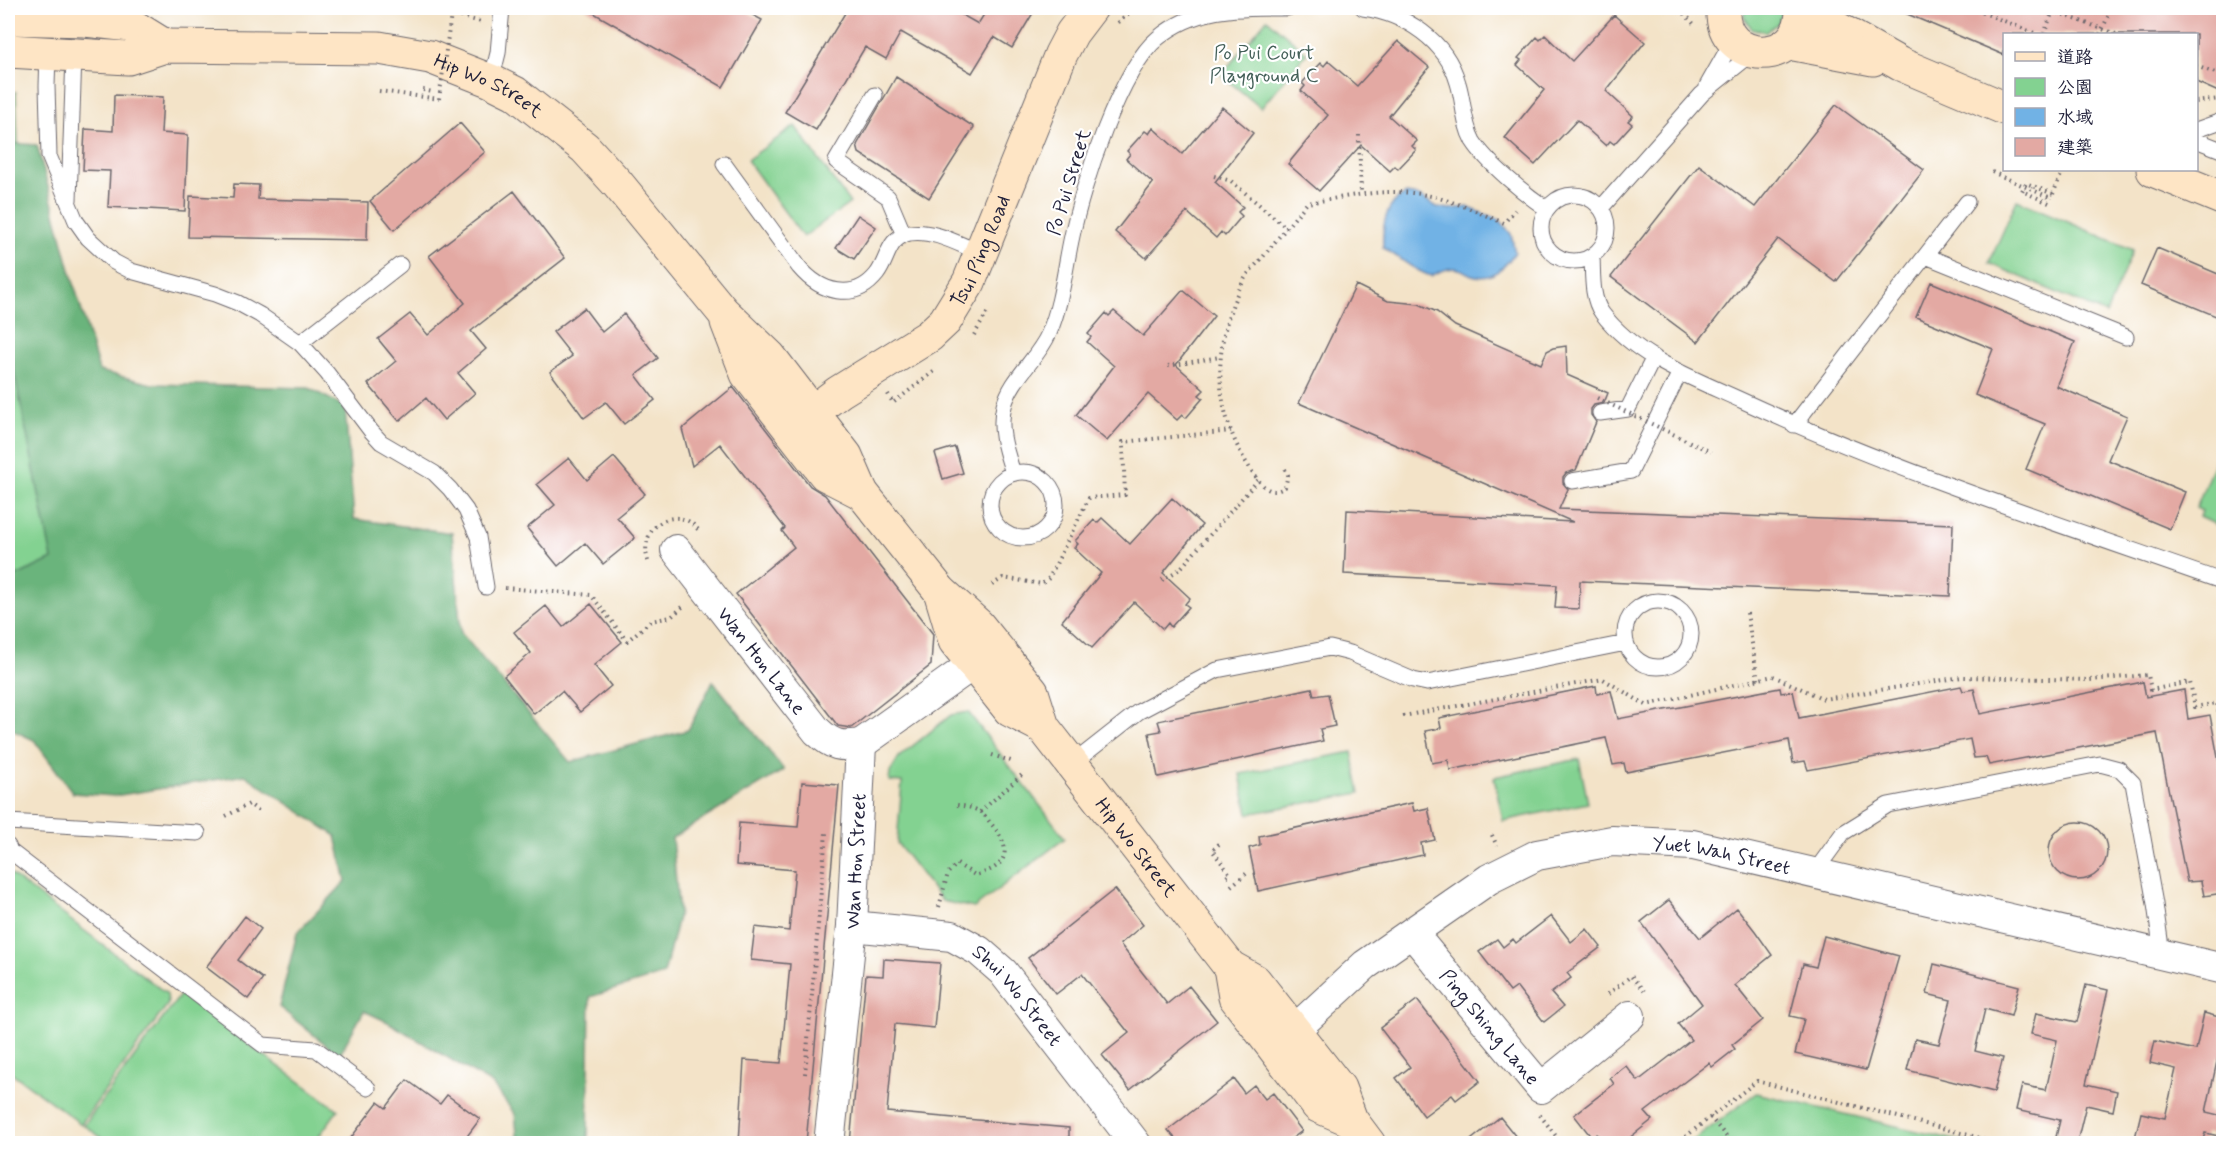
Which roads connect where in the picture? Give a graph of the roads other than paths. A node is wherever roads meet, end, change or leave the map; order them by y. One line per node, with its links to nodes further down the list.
1 (502, 8): 15 (lane)
2 (1091, 8): 31 (main road, Tsui Ping Road)
3 (1288, 8): 42 (lane, Po Pui Street)
4 (1363, 8): 29 (lane)
5 (1803, 8): 10 (main road); 14 (main road)
6 (53, 13): 7 (main road); 8 (main road); 13 (main road)
7 (85, 14): 11 (main road); 13 (main road)
8 (8, 18)
9 (1728, 25): 10 (main road); 16 (lane); 16 (lane)
10 (1789, 43): 14 (main road)
11 (165, 46): 13 (main road, Hip Wo Street); 15 (main road, Hip Wo Street)
12 (8, 51): 13 (main road, Hip Wo Street)
13 (61, 54): 27 (lane); 27 (lane)
14 (1900, 64): 18 (main road)
15 (491, 81): 40 (main road, Hip Wo Street)
16 (1702, 94): 28 (lane)
17 (875, 95): 30 (lane)
18 (2003, 108)
19 (2223, 120): 20 (lane)
20 (2198, 129)
21 (2198, 141): 22 (lane)
22 (2223, 152)
23 (724, 164): 30 (lane)
24 (2155, 171): 25 (main road)
25 (2223, 199)
26 (1967, 202): 33 (lane)
27 (69, 206): 36 (lane)
28 (1601, 208): 29 (lane); 32 (lane)
29 (1547, 209): 32 (lane)
30 (904, 235): 31 (lane)
31 (981, 253): 40 (main road, Tsui Ping Road)
32 (1592, 256): 37 (lane)
33 (1926, 256): 35 (lane); 41 (lane)
34 (400, 265): 36 (lane)
35 (2126, 337)
36 (300, 344): 46 (lane)
37 (1654, 357): 38 (lane); 39 (lane)
38 (1680, 372): 41 (lane); 43 (lane)
39 (1599, 406)
40 (801, 420): 48 (main road, Hip Wo Street)
41 (1794, 425): 45 (lane)
42 (1013, 472): 42 (lane)
43 (1572, 481)
44 (676, 550): 49 (street, Wan Hon Lane)
45 (2223, 582)
46 (486, 587)
47 (1626, 643): 47 (lane); 50 (lane)
48 (984, 656): 49 (street); 50 (main road, Hip Wo Street)
49 (861, 744): 55 (street, Wan Hon Street)
50 (1072, 764): 60 (main road, Hip Wo Street)
51 (8, 822): 52 (lane)
52 (198, 833)
53 (8, 846): 61 (lane)
54 (1814, 873): 56 (street, Yuet Wah Street); 57 (street, Yuet Wah Street); 57 (lane)
55 (852, 926): 63 (street, Wan Hon Street); 64 (street, Shui Wo Street)
56 (1412, 933): 59 (street, Ping Shing Lane); 60 (street, Yuet Wah Street)
57 (2162, 954): 58 (street, Yuet Wah Street)
58 (2223, 969)
59 (1640, 1007)
60 (1284, 1040): 62 (main road, Hip Wo Street)
61 (368, 1088)
62 (1360, 1132)
63 (830, 1143)
64 (1136, 1143)

